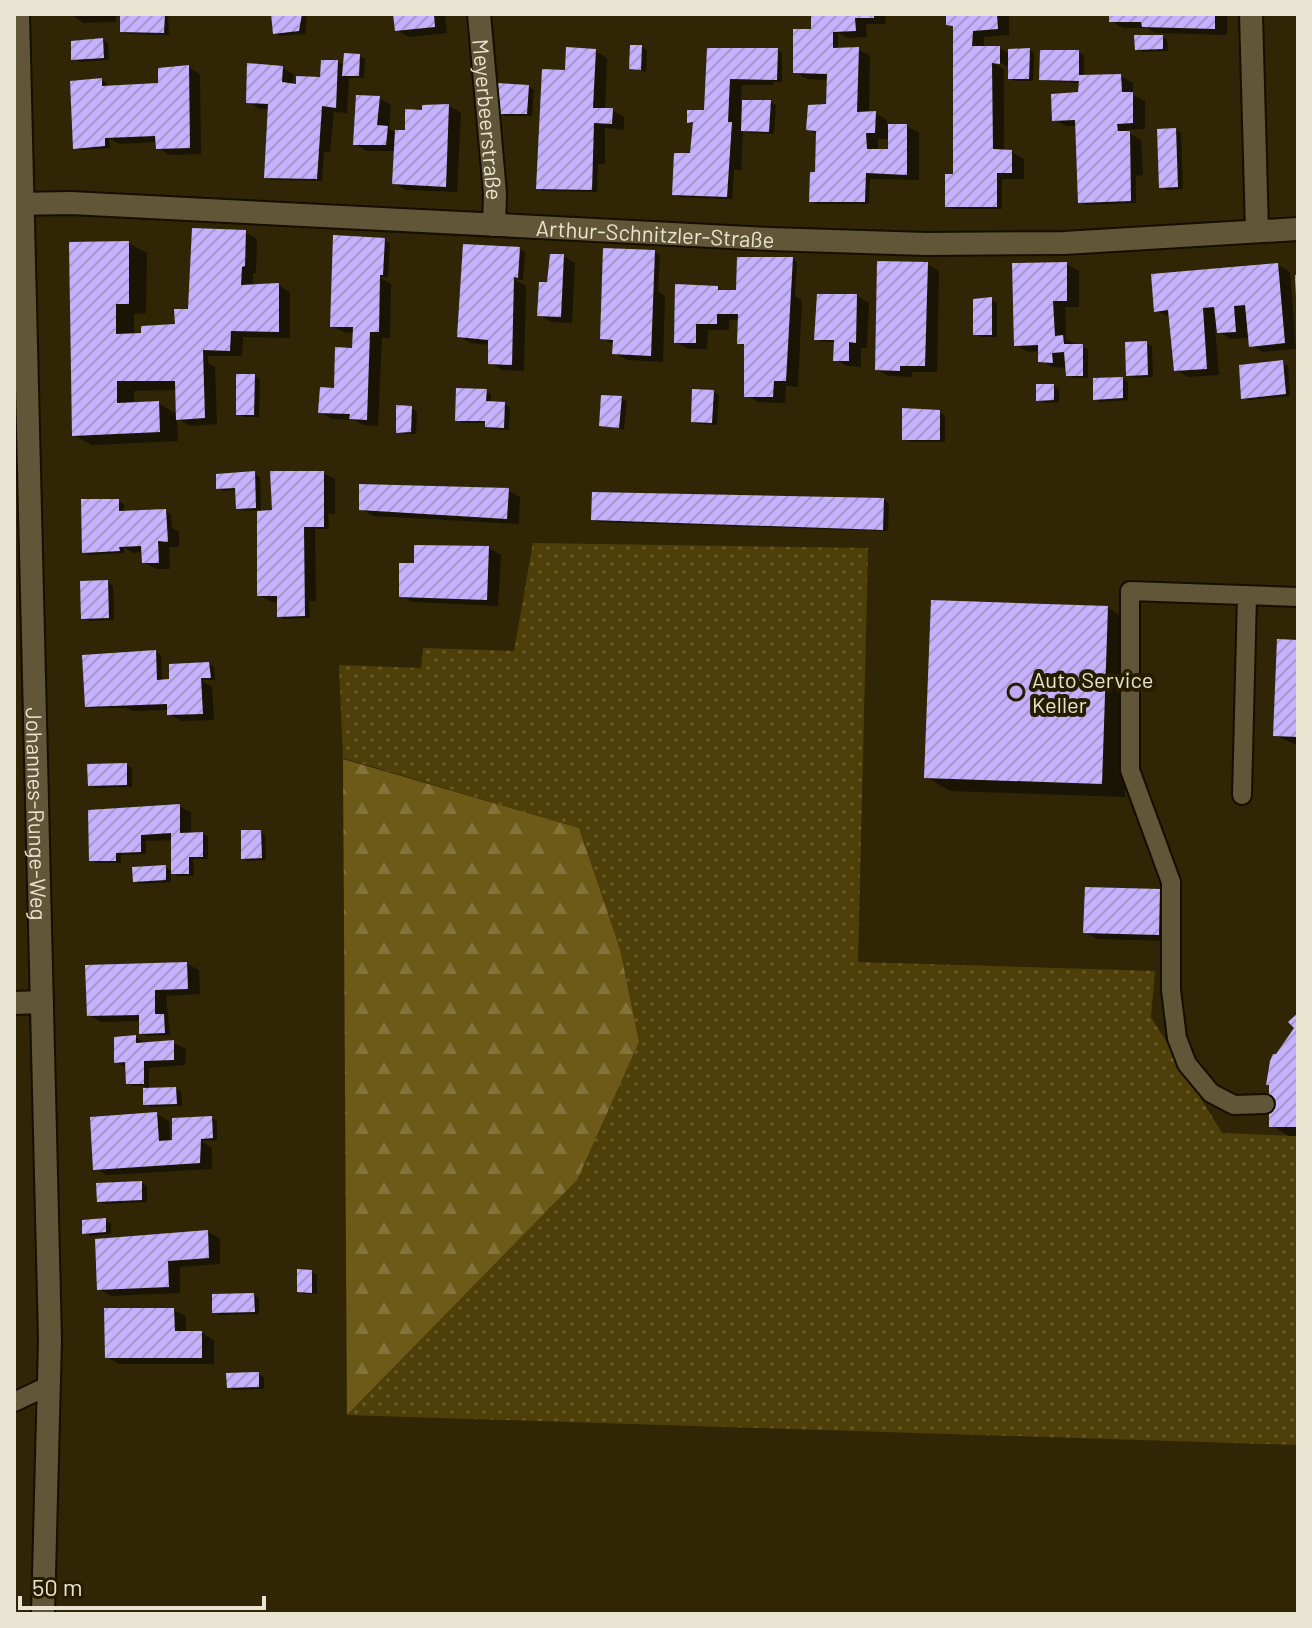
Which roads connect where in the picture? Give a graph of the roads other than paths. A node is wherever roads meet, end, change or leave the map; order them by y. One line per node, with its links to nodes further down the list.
1 (18, 14): 4 (street, Johannes-Runge-Weg)
2 (479, 14): 5 (street, Meyerbeerstraße)
3 (1251, 14): 7 (street)
4 (19, 204): 5 (street, Arthur-Schnitzler-Straße); 11 (street, Johannes-Runge-Weg)
5 (494, 225): 7 (street, Arthur-Schnitzler-Straße)
6 (1298, 229): 7 (street, Arthur-Schnitzler-Straße)
7 (1257, 231)
8 (1247, 595): 9 (lane); 10 (lane); 13 (lane)
9 (1298, 597)
10 (1242, 795)
11 (42, 1002): 12 (street); 14 (street, Johannes-Runge-Weg)
12 (14, 1003)
13 (1265, 1104)
14 (50, 1385): 15 (lane); 16 (street, Johannes-Runge-Weg)
15 (14, 1402)
16 (43, 1614)

